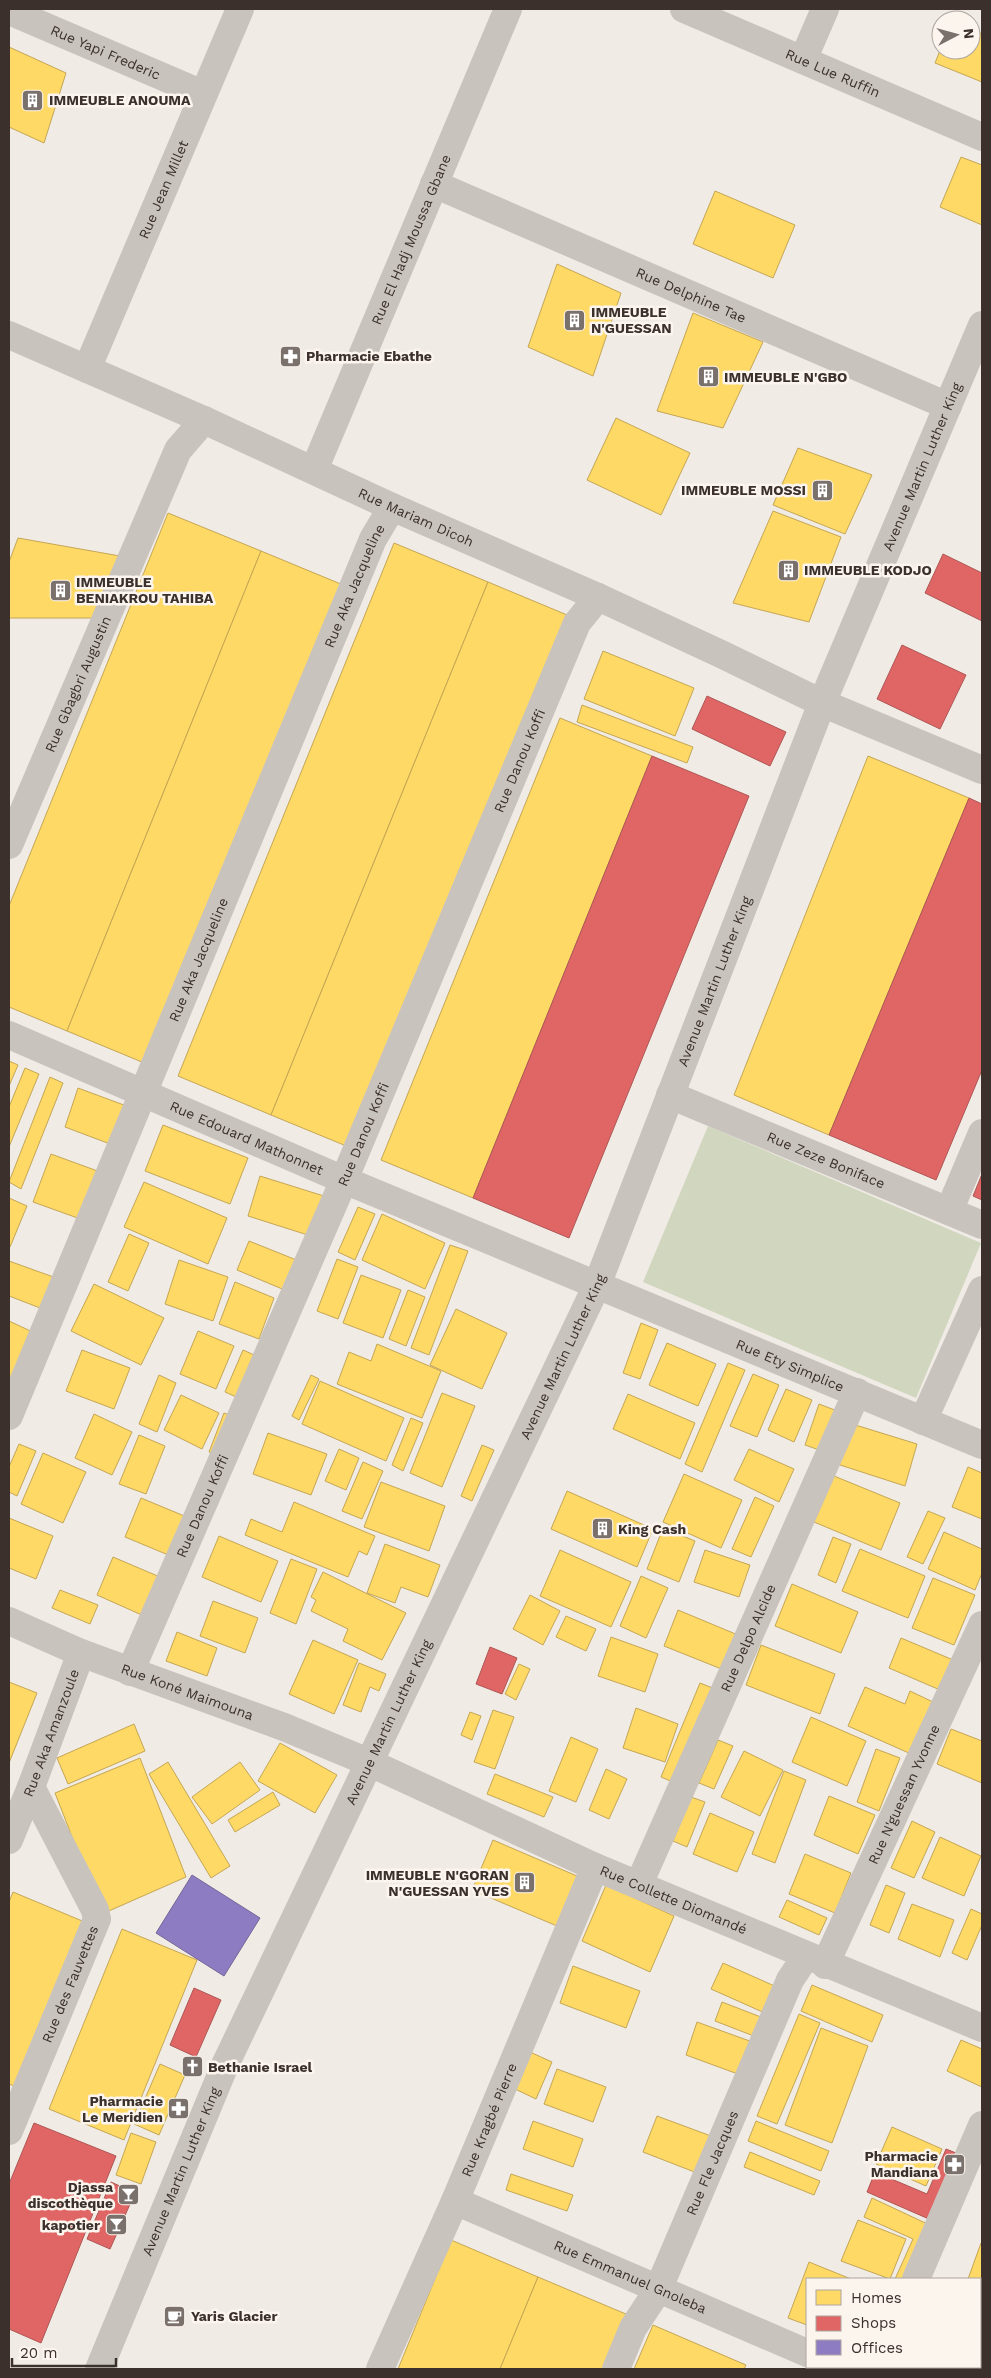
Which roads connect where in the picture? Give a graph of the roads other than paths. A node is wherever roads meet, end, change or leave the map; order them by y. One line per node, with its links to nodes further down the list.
1 (240, 9): 7 (street, Rue Jean Millet)
2 (508, 9): 9 (street, Rue El Hadj Moussa Gbane)
3 (684, 9): 6 (street, Rue Lue Ruffin)
4 (825, 9): 6 (street)
5 (9, 10): 7 (street, Rue Yapi Frederic)
6 (804, 60): 8 (street, Rue Lue Ruffin)
7 (203, 94): 12 (street, Rue Jean Millet)
8 (982, 137)
9 (434, 184): 13 (street, Rue Delphine Tae); 15 (street, Rue El Hadj Moussa Gbane)
10 (982, 325): 13 (street, Avenue Martin Luther King)
11 (9, 335): 12 (street, Rue Mariam Dicoh)
12 (87, 370): 14 (street, Rue Mariam Dicoh)
13 (948, 406): 18 (street, Avenue Martin Luther King)
14 (204, 420): 15 (street, Rue Mariam Dicoh); 20 (street, Rue Gbagbri Augustin)
15 (314, 470): 16 (street, Rue Mariam Dicoh)
16 (392, 507): 17 (street, Rue Mariam Dicoh); 22 (street, Rue Aka Jacqueline)
17 (598, 597): 18 (street, Rue Mariam Dicoh); 25 (street, Rue Danou Koffi)
18 (822, 703): 19 (street, Rue Mariam Dicoh); 23 (street, Avenue Martin Luther King)
19 (982, 770)
20 (9, 845)
21 (9, 1035): 22 (street, Rue Edouard Mathonnet)
22 (143, 1093): 25 (street, Rue Edouard Mathonnet); 31 (street, Rue Aka Jacqueline)
23 (670, 1095): 26 (street, Rue Zeze Boniface); 28 (street, Avenue Martin Luther King)
24 (982, 1133): 26 (street)
25 (344, 1180): 28 (street, Rue Edouard Mathonnet); 37 (street, Rue Danou Koffi)
26 (949, 1211): 27 (street, Rue Zeze Boniface)
27 (982, 1225)
28 (596, 1285): 30 (street, Rue Ety Simplice); 38 (street, Avenue Martin Luther King)
29 (982, 1290): 32 (street)
30 (857, 1392): 32 (street, Rue Ety Simplice); 42 (street, Rue Delpo Alcide)
31 (9, 1416)
32 (923, 1420): 33 (street, Rue Ety Simplice)
33 (982, 1445)
34 (9, 1621): 36 (street, Rue Koné Maimouna)
35 (982, 1625): 43 (street, Rue N'guessan Yvonne)
36 (81, 1653): 37 (street, Rue Koné Maimouna); 39 (street, Rue Aka Amanzoule)
37 (130, 1672): 38 (street, Rue Koné Maimouna)
38 (368, 1762): 41 (street, Rue Collette Diomandé); 51 (street, Avenue Martin Luther King)
39 (31, 1787): 40 (street, Rue Aka Amanzoule); 46 (street, Rue des Fauvettes)
40 (9, 1840)
41 (595, 1867): 42 (street, Rue Collette Diomandé); 47 (street, Rue Kragbé Pierre)
42 (639, 1884): 43 (street, Rue Collette Diomandé)
43 (816, 1961): 44 (street, Rue Collette Diomandé); 49 (street, Rue Fle Jacques)
44 (982, 2028)
45 (982, 2125): 48 (street)
46 (9, 2131)
47 (455, 2201): 49 (street, Rue Emmanuel Gnoleba); 52 (street, Rue Kragbé Pierre)
48 (916, 2278)
49 (658, 2290): 50 (street, Rue Emmanuel Gnoleba); 53 (street, Rue Fle Jacques)
50 (806, 2353)
51 (100, 2369)
52 (380, 2369)
53 (616, 2369)

